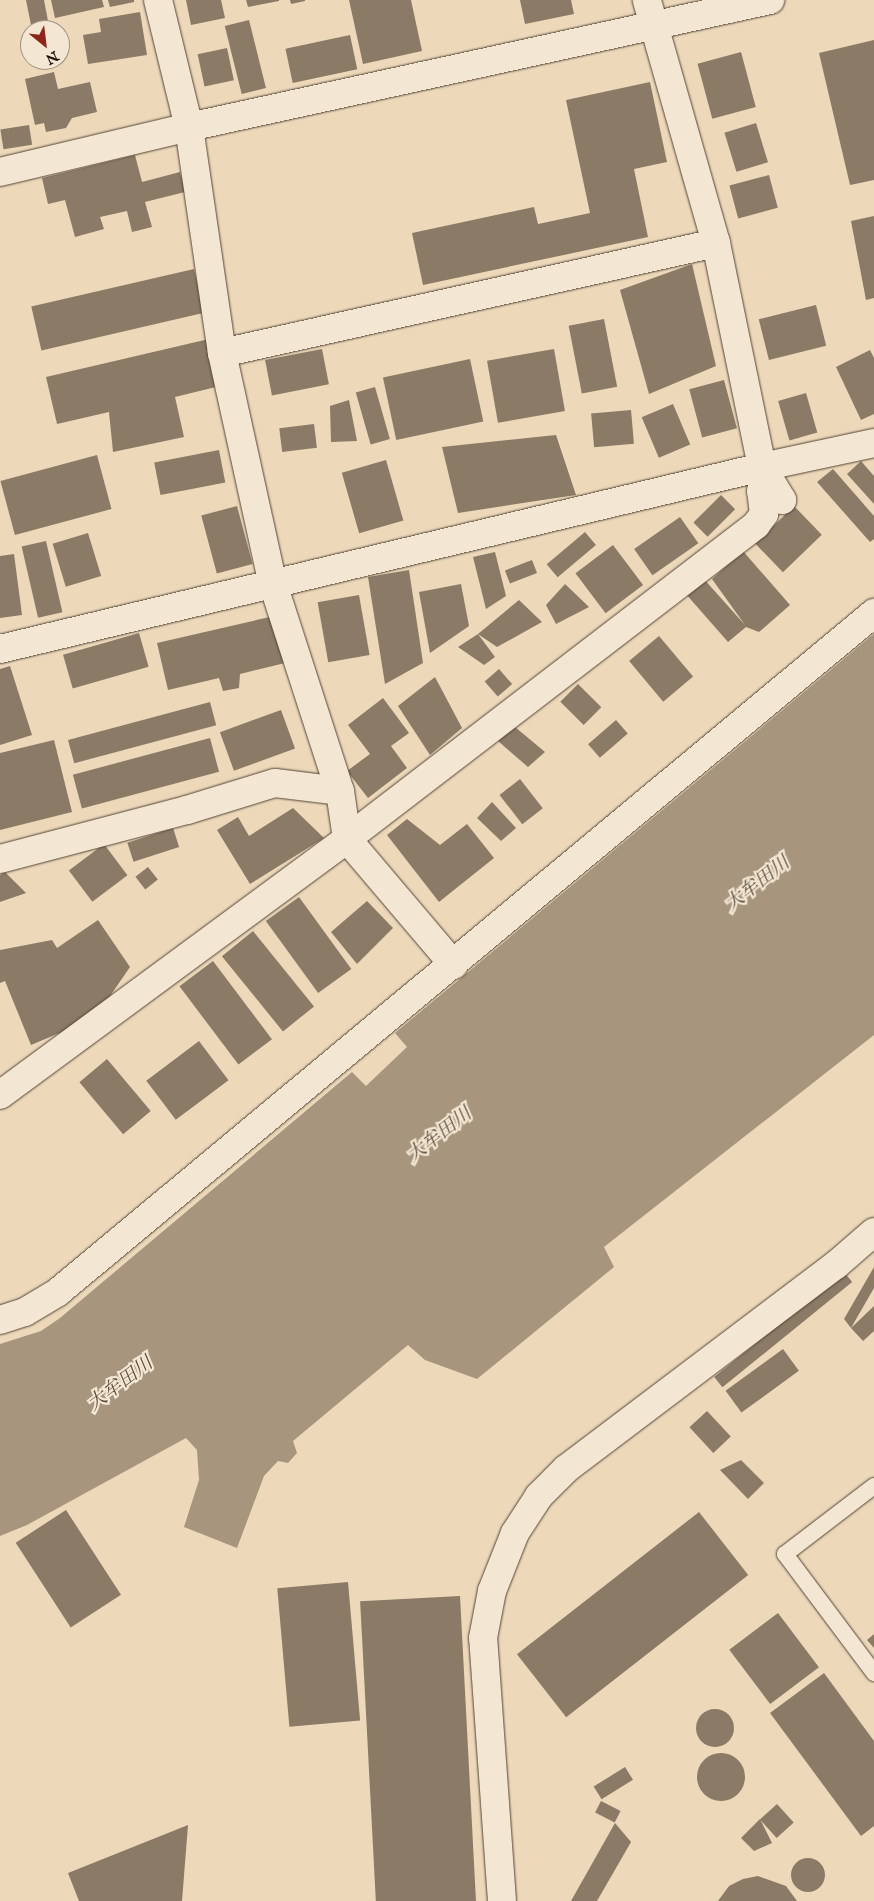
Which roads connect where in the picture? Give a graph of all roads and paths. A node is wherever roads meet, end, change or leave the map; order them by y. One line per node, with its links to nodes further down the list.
1 (158, 0): 4 (street)
2 (770, 0): 3 (street)
3 (649, 13): 4 (street); 6 (street)
4 (189, 127): 5 (street); 7 (street)
5 (0, 172)
6 (716, 243): 7 (street); 9 (street)
7 (222, 353): 10 (street)
8 (874, 443): 9 (street)
9 (762, 467): 10 (street); 14 (street)
10 (273, 584): 12 (street); 13 (street)
11 (874, 613): 16 (street)
12 (0, 649)
13 (340, 790): 14 (street); 15 (street)
14 (347, 839): 16 (street); 17 (street)
15 (0, 858)
16 (454, 965): 19 (street)
17 (0, 1095)
18 (874, 1232): 22 (street)
19 (0, 1320)
20 (874, 1486): 21 (lane)
21 (874, 1673)
22 (502, 1901)

